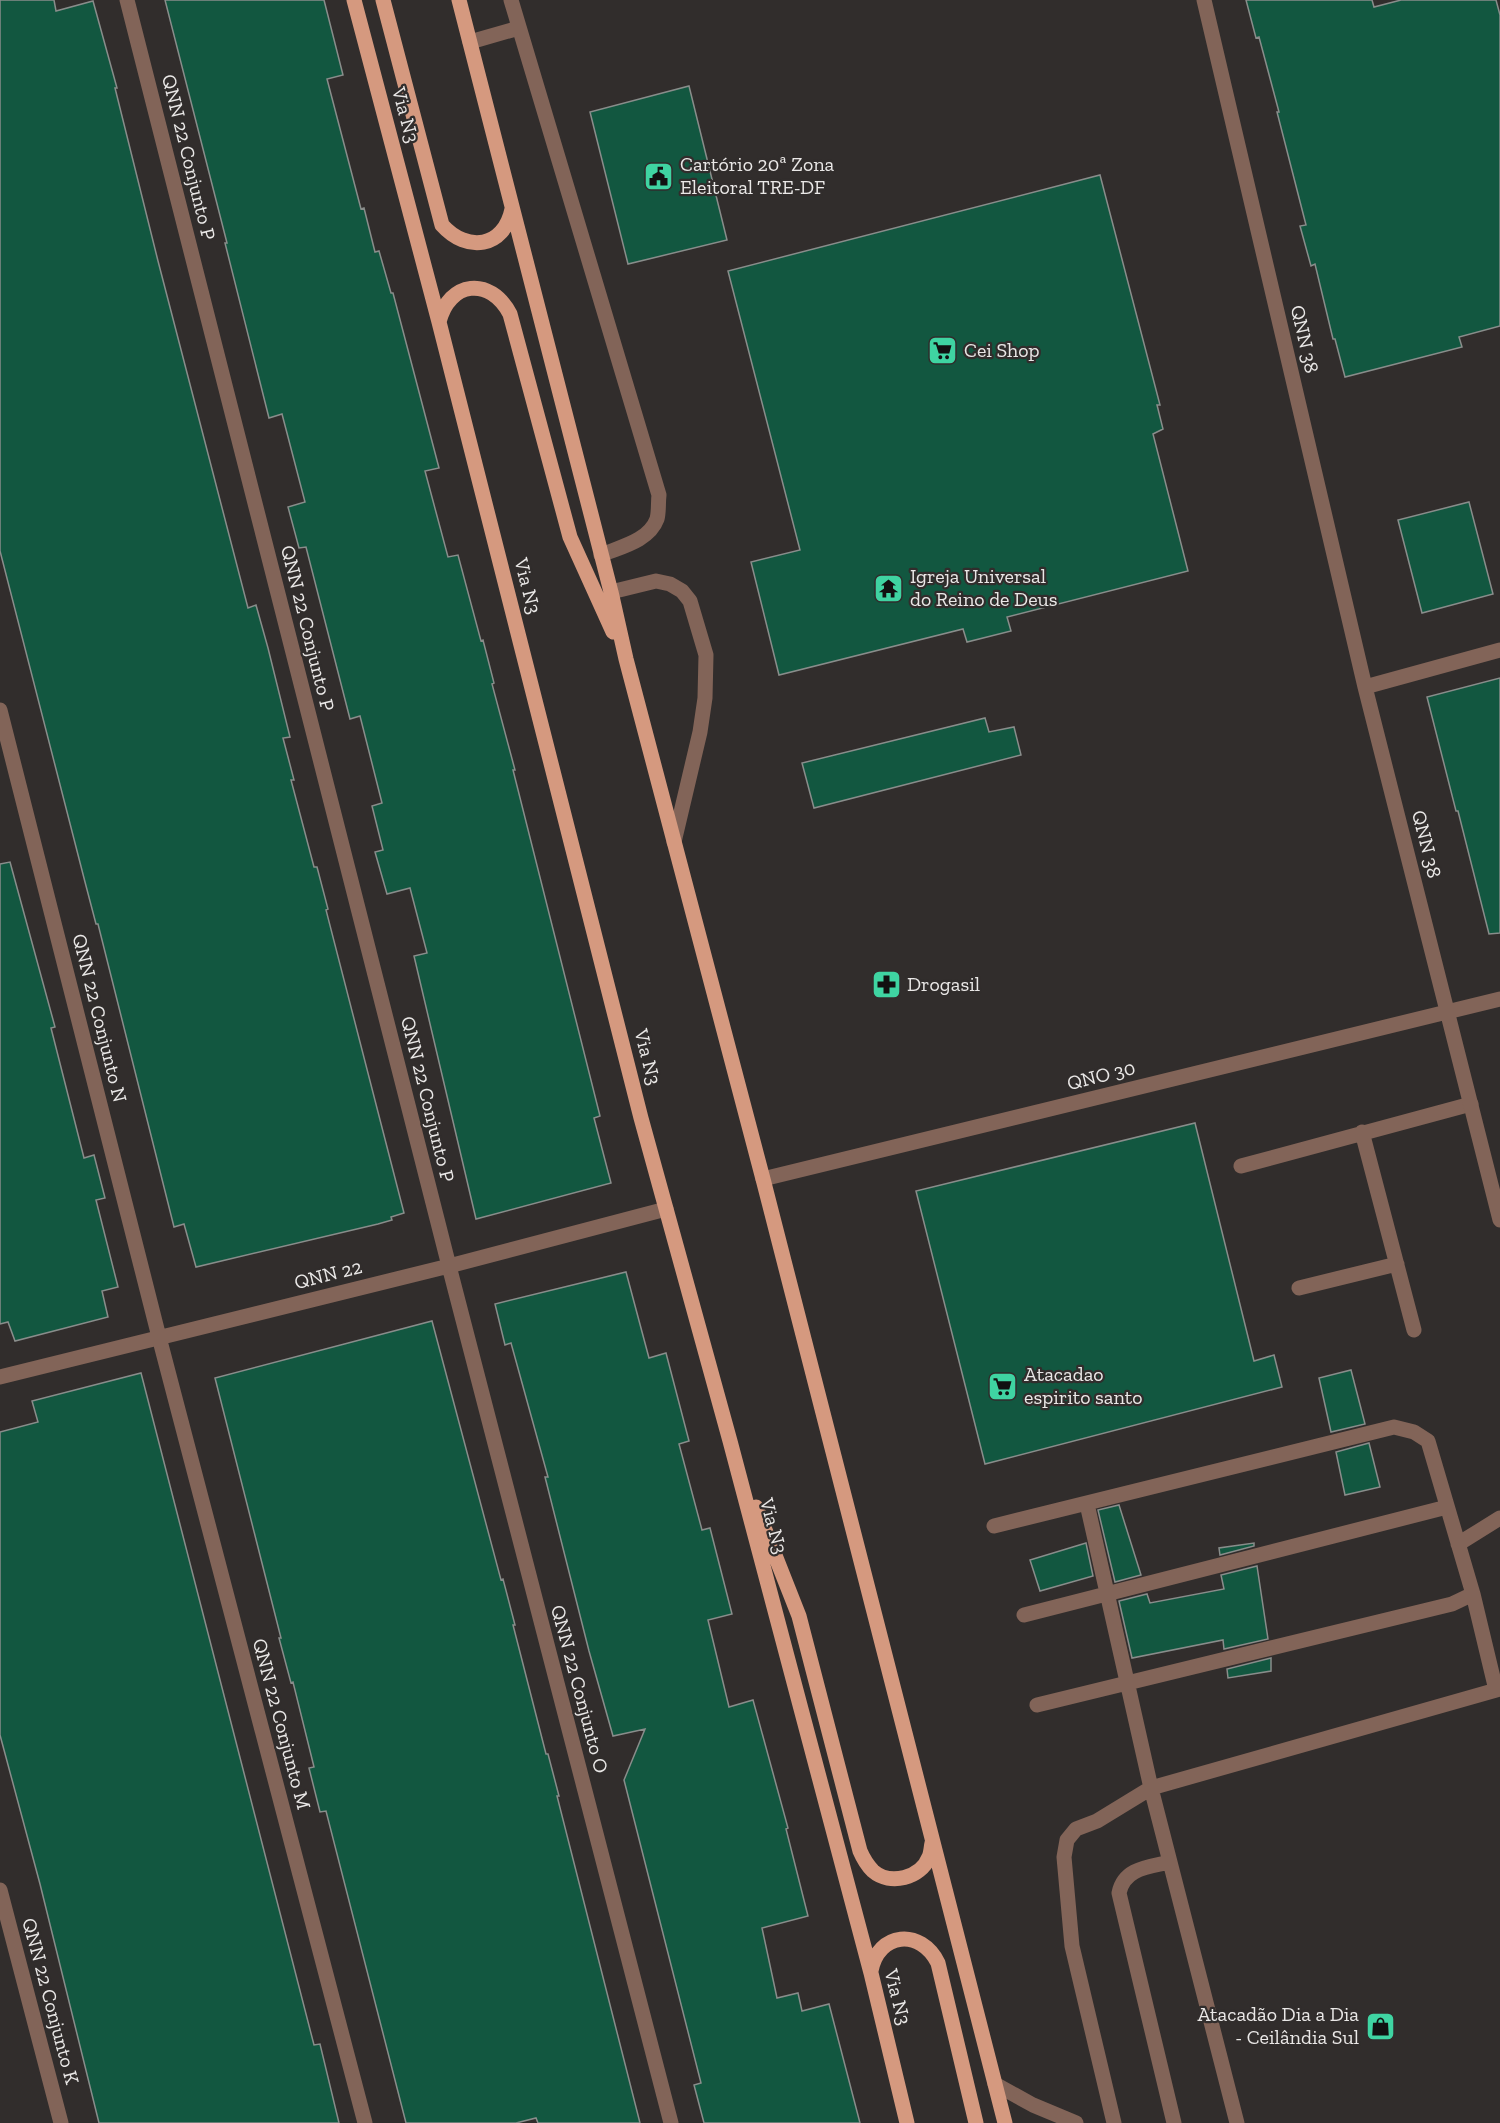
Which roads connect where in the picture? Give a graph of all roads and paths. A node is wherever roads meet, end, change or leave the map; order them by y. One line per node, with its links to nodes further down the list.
1 (127, 0): 27 (street, QNN 22 Conjunto P)
2 (354, 0): 10 (main road, Via N3)
3 (383, 0): 9 (main road)
4 (459, 0): 8 (main road)
5 (511, 0): 7 (street)
6 (1204, 0): 15 (street, QNN 38)
7 (519, 28): 8 (street); 11 (street)
8 (470, 42): 9 (main road)
9 (512, 208): 11 (main road)
10 (439, 322): 14 (main road); 24 (main road, Via N3)
11 (601, 555): 12 (main road)
12 (611, 592): 14 (main road); 17 (street)
13 (1500, 650): 15 (street)
14 (626, 659): 17 (main road)
15 (1365, 687): 19 (street, QNN 38)
16 (0, 710): 30 (street, QNN 22 Conjunto N)
17 (674, 842): 23 (main road)
18 (1500, 999): 19 (street, QNO 30)
19 (1448, 1013): 20 (street, QNN 38); 23 (street, QNO 30)
20 (1471, 1104): 21 (street); 25 (street, QNN 38)
21 (1362, 1132): 22 (street); 26 (street)
22 (1241, 1166)
23 (763, 1179): 45 (main road)
24 (666, 1209): 27 (street, QNN 22); 32 (main road, Via N3)
25 (1500, 1220)
26 (1397, 1264): 28 (street); 29 (street)
27 (449, 1266): 30 (street, QNN 22); 52 (street, QNN 22 Conjunto O)
28 (1299, 1288)
29 (1414, 1330)
30 (159, 1336): 31 (street, QNN 22); 51 (street, QNN 22 Conjunto M)
31 (0, 1377)
32 (730, 1440): 45 (main road); 48 (main road, Via N3)
33 (1087, 1504): 34 (street); 36 (street); 39 (street)
34 (1447, 1507): 37 (street); 39 (street)
35 (1500, 1518): 37 (street)
36 (994, 1526)
37 (1458, 1544): 38 (street)
38 (1473, 1594): 41 (street); 42 (street)
39 (1108, 1595): 40 (street); 41 (street)
40 (1024, 1615)
41 (1128, 1684): 43 (street); 44 (street)
42 (1498, 1690): 44 (street)
43 (1037, 1705)
44 (1152, 1788): 46 (street); 57 (street)
45 (932, 1843): 49 (main road)
46 (1170, 1862): 58 (street); 59 (street)
47 (0, 1890): 50 (street, QNN 22 Conjunto K)
48 (871, 1973): 53 (main road, Via N3); 54 (main road)
49 (995, 2084): 55 (main road); 56 (street)
50 (62, 2123)
51 (364, 2123)
52 (671, 2123)
53 (907, 2123)
54 (976, 2123)
55 (1005, 2123)
56 (1076, 2123)
57 (1114, 2123)
58 (1174, 2123)
59 (1238, 2123)

